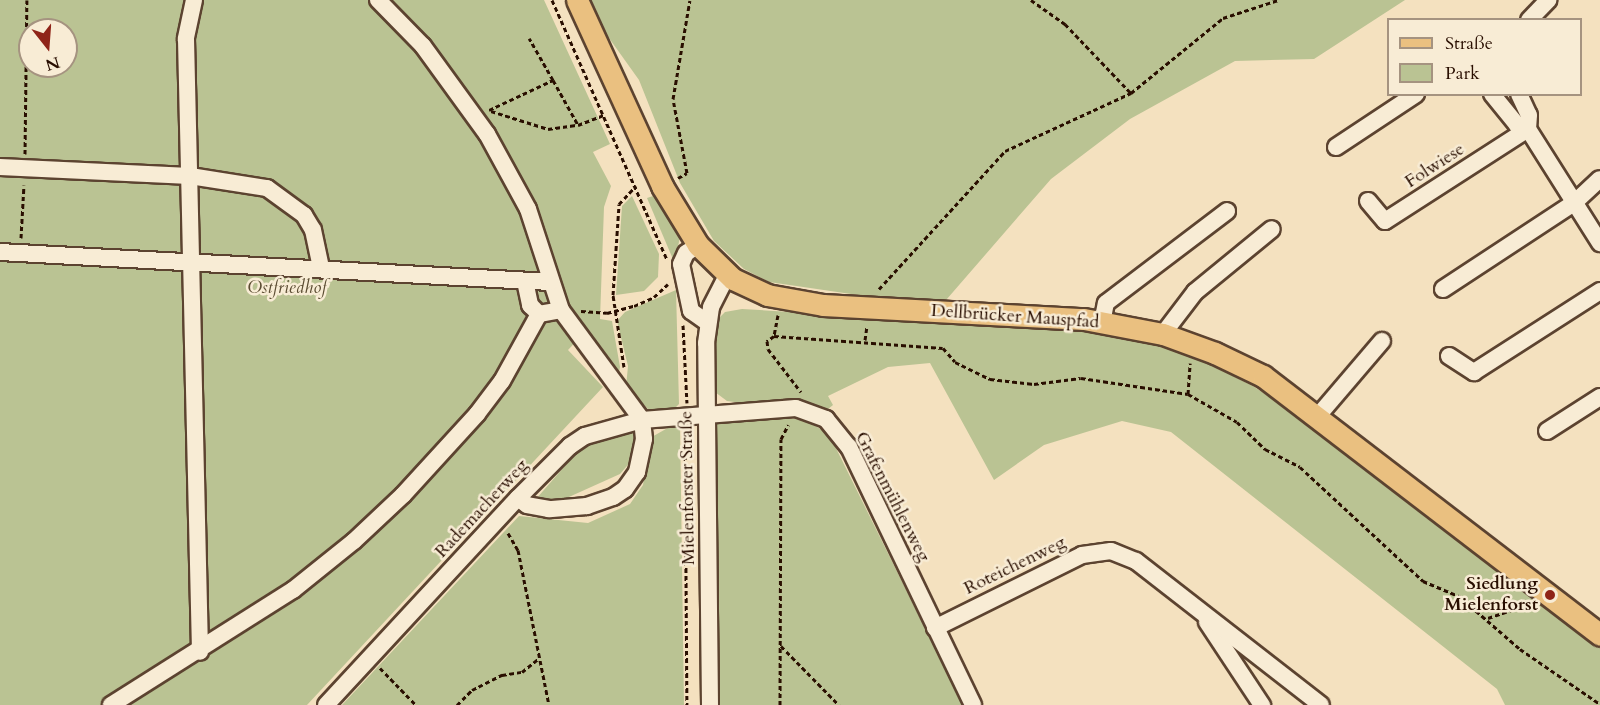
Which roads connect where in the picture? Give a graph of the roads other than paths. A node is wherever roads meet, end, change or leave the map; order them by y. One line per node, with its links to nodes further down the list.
1 (194, 0): 12 (street)
2 (378, 0): 25 (street)
3 (577, 0): 19 (main road, Dellbrücker Mauspfad)
4 (1548, 0): 5 (street)
5 (1531, 18)
6 (1413, 96): 10 (street)
7 (1494, 96): 9 (street)
8 (1520, 96): 9 (street)
9 (1528, 129): 14 (street, Folwiese); 15 (street)
10 (1336, 147)
11 (0, 167): 12 (street)
12 (190, 176): 21 (street); 22 (street)
13 (1600, 179): 15 (street)
14 (1368, 201)
15 (1574, 202): 18 (street); 26 (street)
16 (1227, 211): 31 (street)
17 (1272, 229): 32 (street)
18 (1600, 243)
19 (698, 245): 23 (main road, Dellbrücker Mauspfad); 30 (street)
20 (0, 252): 21 (street)
21 (190, 262): 22 (street); 44 (street)
22 (321, 268): 24 (street)
23 (727, 275): 30 (street, Mielenforster Straße); 31 (main road, Dellbrücker Mauspfad)
24 (525, 280): 25 (street); 29 (street)
25 (550, 282): 28 (street)
26 (1443, 289)
27 (1600, 291): 34 (street)
28 (561, 310): 29 (street); 38 (street)
29 (539, 314): 44 (street)
30 (707, 322): 36 (street, Mielenforster Straße)
31 (1102, 323): 32 (main road, Dellbrücker Mauspfad)
32 (1163, 334): 37 (main road, Dellbrücker Mauspfad)
33 (1382, 341): 37 (street)
34 (1449, 356)
35 (1600, 397): 39 (street)
36 (707, 415): 38 (street, Rademacherweg); 42 (street, Grafenmühlenweg); 47 (street, Mielenforster Straße)
37 (1317, 417): 43 (main road, Dellbrücker Mauspfad)
38 (642, 420): 40 (street, Rademacherweg); 40 (street)
39 (1547, 431)
40 (518, 498): 46 (street, Rademacherweg)
41 (1203, 616): 42 (street, Roteichenweg); 49 (street, Roteichenweg); 50 (street, Roteichenweg)
42 (935, 628): 48 (street, Grafenmühlenweg)
43 (1600, 634)
44 (200, 652): 45 (street)
45 (111, 705)
46 (326, 705)
47 (710, 705)
48 (972, 705)
49 (1262, 705)
50 (1322, 705)

